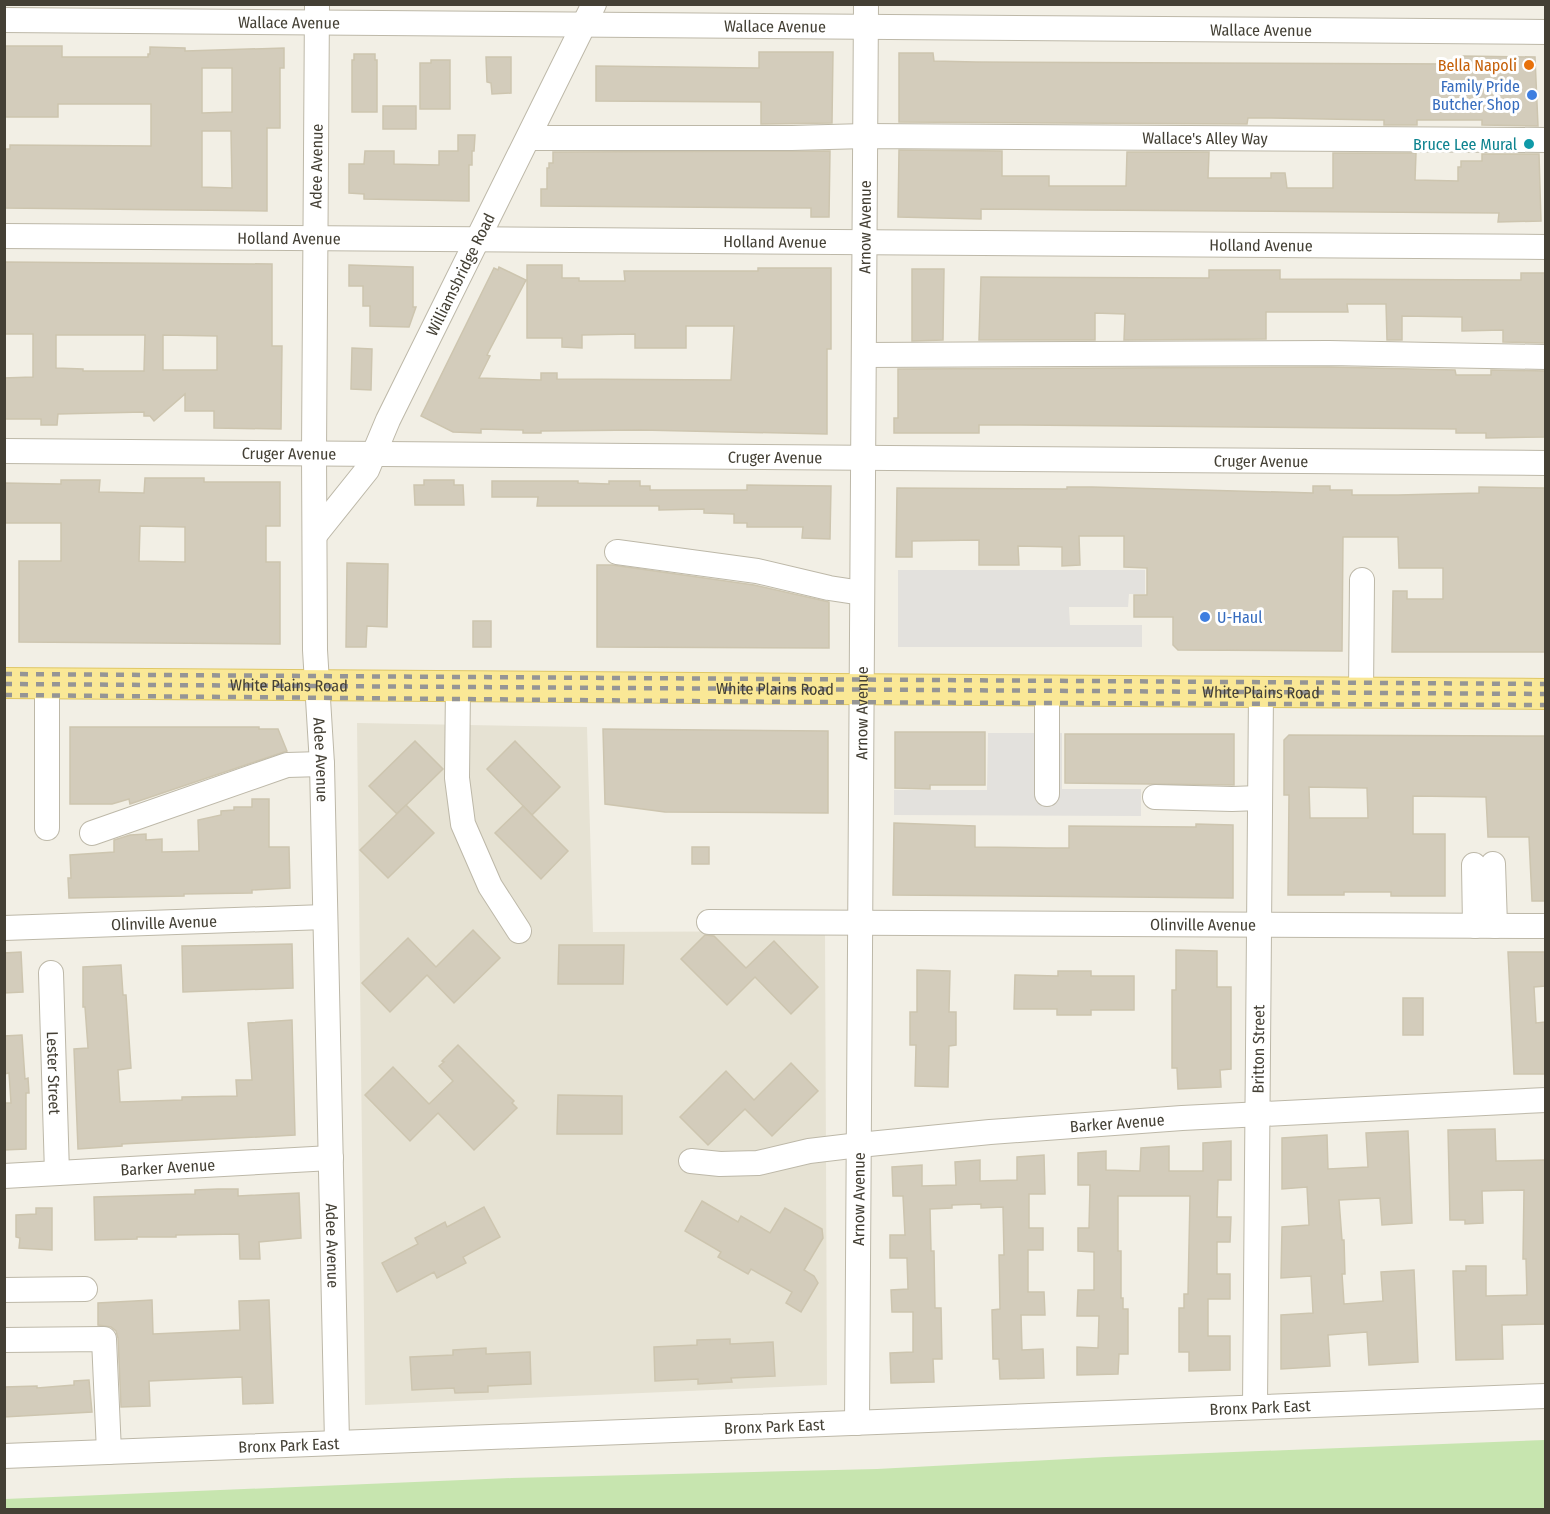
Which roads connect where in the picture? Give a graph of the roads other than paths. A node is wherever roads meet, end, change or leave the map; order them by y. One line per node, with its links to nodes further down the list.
1 (317, 14): 2 (street, Wallace Avenue); 4 (street, Wallace Avenue); 10 (street, Adee Avenue)
2 (590, 15): 3 (street, Wallace Avenue); 7 (street, Williamsbridge Road)
3 (866, 16): 5 (street, Wallace Avenue); 6 (street, Arnow Avenue)
4 (4, 20)
5 (1545, 32)
6 (865, 136): 7 (street, Wallace's Alley Way); 8 (street, Wallace's Alley Way); 12 (street, Arnow Avenue)
7 (529, 138): 11 (street, Williamsbridge Road)
8 (1545, 140)
9 (4, 236): 10 (street, Holland Avenue)
10 (315, 238): 11 (street, Holland Avenue); 17 (street, Adee Avenue)
11 (478, 239): 12 (street, Holland Avenue); 18 (street, Williamsbridge Road)
12 (865, 242): 13 (street, Holland Avenue); 14 (street, Arnow Avenue)
13 (1545, 247)
14 (864, 355): 15 (street); 19 (street, Arnow Avenue)
15 (1545, 357)
16 (4, 451): 17 (street, Cruger Avenue)
17 (314, 454): 18 (street, Cruger Avenue); 21 (street, Adee Avenue)
18 (374, 454): 19 (street, Cruger Avenue); 21 (street, Williamsbridge Road)
19 (863, 458): 20 (street, Cruger Avenue); 24 (street, Arnow Avenue)
20 (1545, 463)
21 (315, 535): 27 (street, Adee Avenue)
22 (617, 552): 24 (street)
23 (1362, 580): 32 (street)
24 (862, 593): 29 (street, Arnow Avenue)
25 (4, 683): 26 (main road, White Plains Road)
26 (47, 683): 27 (main road, White Plains Road); 38 (street)
27 (318, 686): 28 (main road, White Plains Road); 34 (street, Adee Avenue)
28 (458, 686): 29 (main road, White Plains Road); 48 (street)
29 (862, 689): 30 (main road, White Plains Road); 43 (street, Arnow Avenue)
30 (1047, 690): 31 (main road, White Plains Road); 35 (street)
31 (1261, 692): 32 (main road, White Plains Road); 37 (street, Britton Street)
32 (1361, 693): 33 (main road, White Plains Road)
33 (1545, 694)
34 (321, 764): 39 (street); 41 (street, Adee Avenue)
35 (1047, 794)
36 (1155, 797): 37 (street)
37 (1260, 798): 44 (street, Britton Street)
38 (47, 828)
39 (92, 833)
40 (1484, 865): 45 (street)
41 (325, 917): 47 (street, Olinville Avenue); 53 (street, Adee Avenue)
42 (709, 922): 43 (street, Olinville Avenue)
43 (860, 922): 44 (street, Olinville Avenue); 52 (street, Arnow Avenue)
44 (1259, 924): 45 (street, Olinville Avenue); 51 (street, Britton Street)
45 (1485, 926): 46 (street, Olinville Avenue)
46 (1545, 926)
47 (4, 928)
48 (519, 931)
49 (51, 973): 55 (street, Lester Street)
50 (1545, 1100): 51 (street, Barker Avenue)
51 (1257, 1114): 52 (street, Barker Avenue); 61 (street, Britton Street)
52 (859, 1145): 54 (street, Barker Avenue); 62 (street, Arnow Avenue)
53 (331, 1158): 55 (street, Barker Avenue); 63 (street, Adee Avenue)
54 (691, 1161)
55 (57, 1173): 56 (street, Barker Avenue)
56 (4, 1176)
57 (85, 1289): 58 (street)
58 (4, 1290)
59 (4, 1340): 64 (street)
60 (1545, 1396): 61 (street, Bronx Park East)
61 (1255, 1406): 62 (street, Bronx Park East)
62 (857, 1423): 63 (street, Bronx Park East)
63 (337, 1442): 64 (street, Bronx Park East)
64 (109, 1452): 65 (street, Bronx Park East)
65 (4, 1456)

